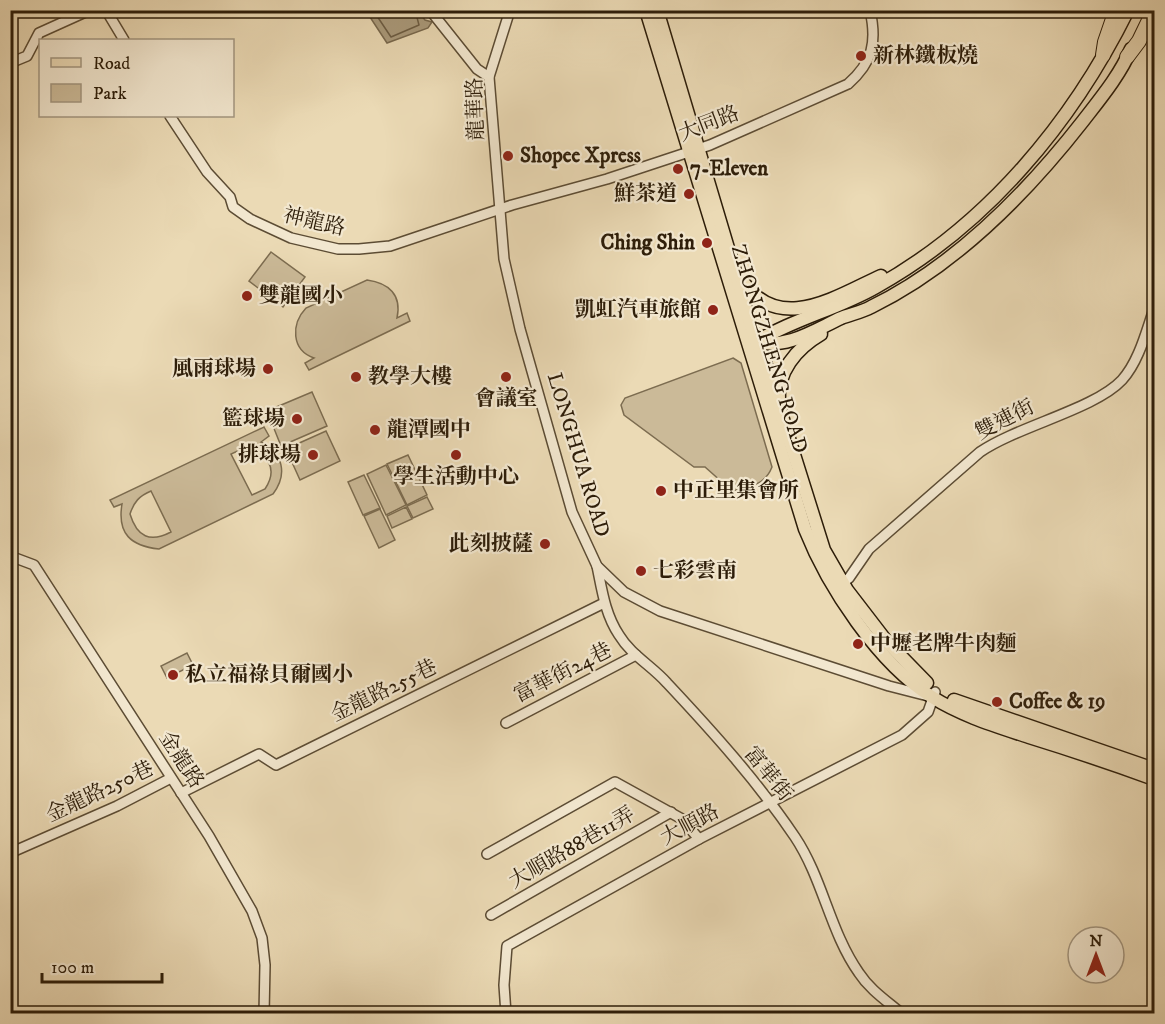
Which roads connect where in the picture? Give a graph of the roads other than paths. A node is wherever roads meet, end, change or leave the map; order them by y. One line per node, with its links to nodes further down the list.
1 (90, 10): 15 (street)
2 (106, 10): 12 (street)
3 (430, 10): 16 (street)
4 (510, 10): 16 (street, 龍華路)
5 (646, 10): 18 (main road, ZHONGZHENG ROAD)
6 (657, 10): 18 (main road, ZHONGZHENG ROAD)
7 (870, 10): 18 (street, 大同路)
8 (1116, 10): 13 (highway)
9 (1128, 10): 13 (main road)
10 (1147, 10): 14 (main road)
11 (1154, 10): 14 (highway)
12 (123, 39)
13 (1103, 55): 21 (main road)
14 (1127, 57): 22 (main road)
15 (10, 63)
16 (489, 76): 19 (street, 龍華路)
17 (171, 117): 19 (street, 神龍路)
18 (694, 150): 19 (street, 大同路); 20 (main road, ZHONGZHENG ROAD); 28 (main road, ZHONGZHENG ROAD)
19 (500, 209): 27 (street, LONGHUA ROAD)
20 (730, 256): 21 (main road); 24 (main road, ZHONGZHENG ROAD)
21 (918, 260): 24 (main road)
22 (870, 308): 24 (main road); 25 (main road)
23 (1155, 309): 28 (street, 雙連街)
24 (756, 342): 25 (main road, ZHONGZHENG ROAD)
25 (780, 418): 28 (main road, ZHONGZHENG ROAD)
26 (10, 556): 34 (street, 金龍路)
27 (597, 566): 29 (street, 富華街); 31 (street, LONGHUA ROAD)
28 (838, 586): 31 (main road, ZHONGZHENG ROAD)
29 (604, 603): 30 (street, 富華街); 36 (street, 金龍路255巷)
30 (636, 656): 32 (street, 富華街24巷); 37 (street, 富華街)
31 (933, 694): 33 (main road); 35 (main road); 37 (street, 大順路)
32 (506, 723)
33 (1155, 769)
34 (171, 778): 36 (street, 金龍路); 40 (street, 金龍路250巷)
35 (1155, 778)
36 (181, 793): 43 (street, 金龍路)
37 (770, 804): 39 (street, 大順路); 45 (street, 富華街)
38 (671, 812): 39 (street); 41 (street); 42 (street, 大順路88巷11弄)
39 (699, 839): 44 (street, 大順路)
40 (10, 853)
41 (487, 854)
42 (491, 915)
43 (264, 1014)
44 (506, 1014)
45 (902, 1014)

